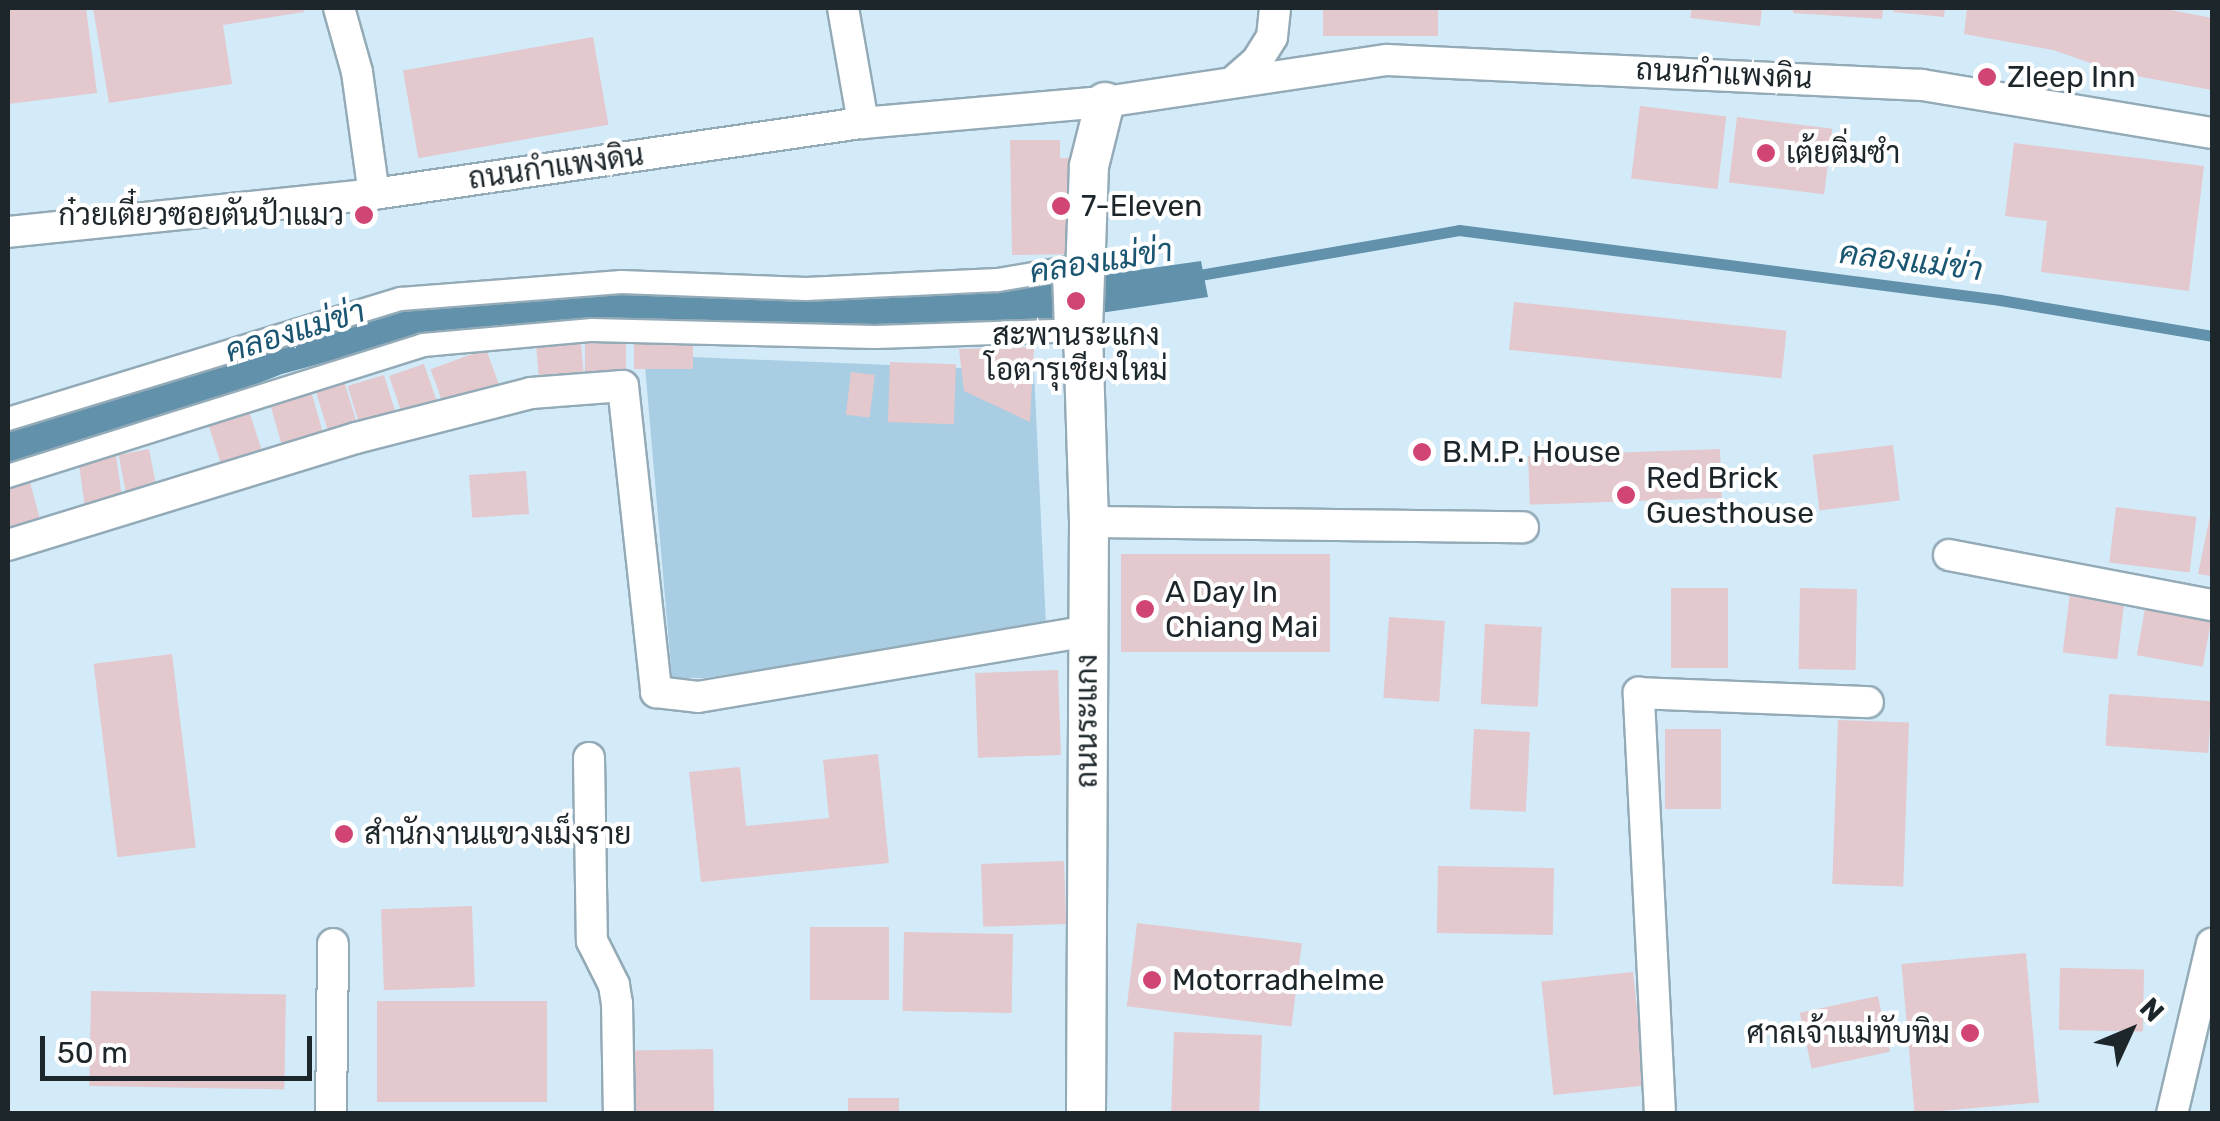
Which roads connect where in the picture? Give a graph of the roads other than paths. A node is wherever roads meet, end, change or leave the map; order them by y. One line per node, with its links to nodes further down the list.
1 (339, 8): 8 (street)
2 (843, 8): 6 (street)
3 (1276, 8): 4 (street)
4 (1234, 80): 5 (street); 7 (street, ถนนกำแพงดิน)
5 (1105, 102): 6 (street, ถนนกำแพงดิน); 10 (street)
6 (864, 122): 8 (street, ถนนกำแพงดิน)
7 (2212, 134)
8 (374, 194): 9 (street, ถนนกำแพงดิน)
9 (8, 232)
10 (1076, 268): 11 (street, ถนนระแกง); 12 (street)
11 (1075, 330): 13 (street); 14 (street, ถนนระแกง)
12 (8, 419)
13 (8, 476)
14 (1089, 522): 15 (street); 19 (street, ถนนระแกง)
15 (1524, 526)
16 (8, 545): 19 (street)
17 (1948, 555): 18 (street)
18 (2212, 605)
19 (1088, 632): 26 (street, ถนนระแกง)
20 (1868, 702): 27 (street)
21 (589, 758): 25 (street)
22 (333, 944): 24 (street)
23 (2212, 944): 28 (street)
24 (330, 1114)
25 (619, 1114)
26 (1086, 1114)
27 (1660, 1114)
28 (2172, 1114)

